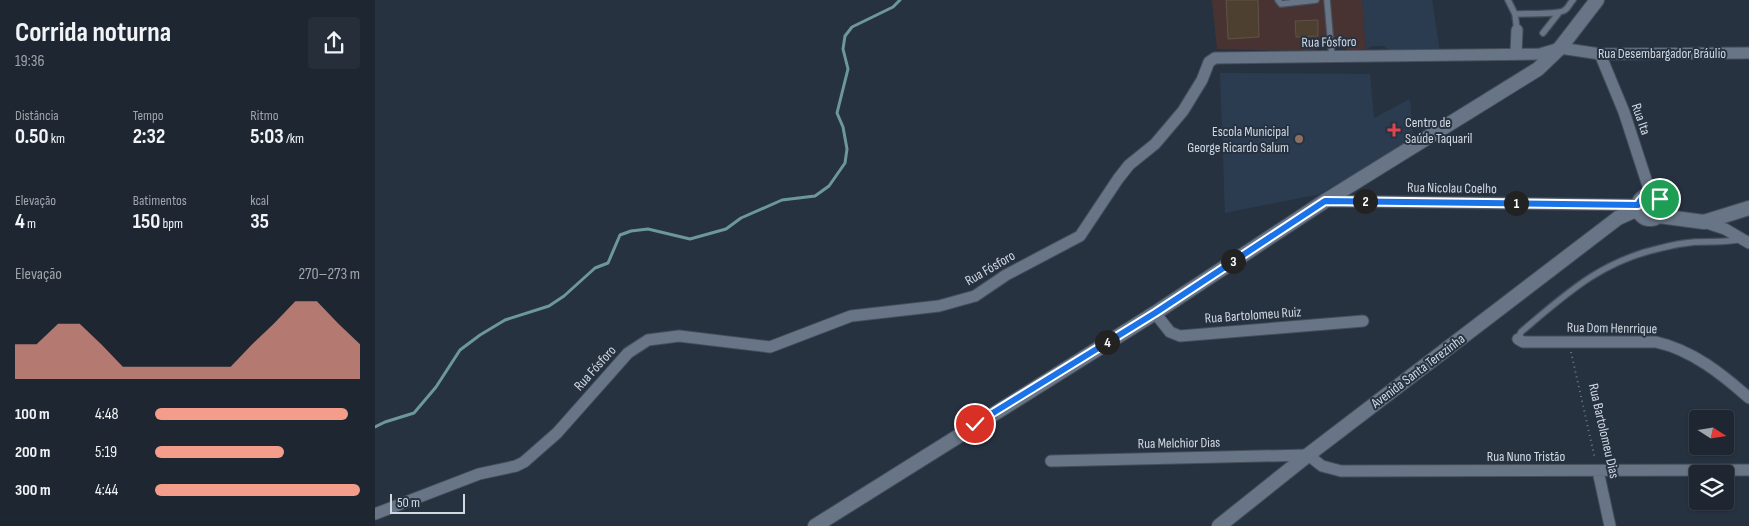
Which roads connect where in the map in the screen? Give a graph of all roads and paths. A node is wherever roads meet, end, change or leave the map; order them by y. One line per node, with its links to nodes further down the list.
1 (1278, 0): 2 (lane)
2 (1316, 0)
3 (1327, 0): 15 (lane)
4 (1508, 0): 7 (lane)
5 (1573, 0): 8 (lane)
6 (1597, 0): 11 (street)
7 (1515, 14): 8 (lane); 9 (lane)
8 (1558, 14): 10 (lane)
9 (1517, 30): 13 (street)
10 (1543, 33)
11 (1560, 48): 13 (street, Rua Fósforo); 14 (street, Rua Desembargador Bráulio); 17 (street)
12 (1749, 53): 14 (street, Rua Desembargador Bráulio)
13 (1516, 54): 15 (street, Rua Fósforo)
14 (1600, 54): 16 (street, Rua Ita)
15 (1332, 57): 32 (street, Rua Fósforo)
16 (1651, 195): 19 (street); 20 (street)
17 (1325, 201): 19 (street, Rua Nicolau Coelho); 23 (street)
18 (1749, 208): 21 (street)
19 (1639, 210): 20 (street); 28 (street, Avenida Santa Terezinha)
20 (1661, 212): 21 (street)
21 (1709, 220): 22 (street)
22 (1745, 241): 25 (lane)
23 (1155, 313): 24 (street, Rua Bartolomeu Ruiz); 33 (street)
24 (1363, 321)
25 (1518, 339): 26 (street, Rua Dom Henrrique)
26 (1569, 343): 27 (street, Rua Dom Henrrique); 31 (path, Rua Bartolomeu Dias)
27 (1749, 398)
28 (1308, 455): 29 (street, Rua Melchior Dias); 31 (street, Rua Nuno Tristão); 34 (street, Avenida Santa Terezinha)
29 (1051, 461)
30 (1749, 470): 31 (street, Rua Nuno Tristão)
31 (1598, 472): 35 (street, Rua Bartolomeu Dias)
32 (375, 514)
33 (815, 526)
34 (1219, 526)
35 (1610, 526)

